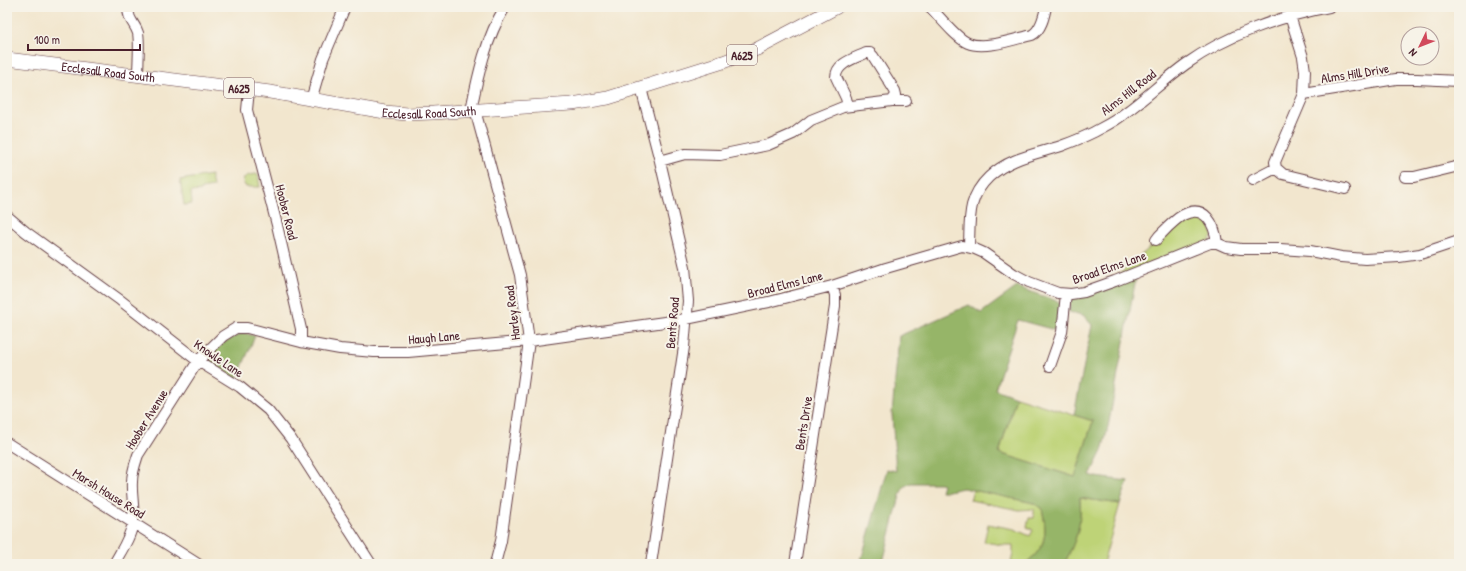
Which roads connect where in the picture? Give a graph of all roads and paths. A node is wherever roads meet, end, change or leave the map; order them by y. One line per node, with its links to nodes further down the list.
1 (128, 7): 10 (street)
2 (345, 7): 15 (street)
3 (505, 7): 19 (street)
4 (837, 7): 12 (main road, Ecclesall Road South / A625)
5 (930, 7): 6 (street)
6 (1046, 7)
7 (1329, 7): 8 (street, Alms Hill Road)
8 (1290, 16): 14 (street); 30 (street, Alms Hill Road)
9 (7, 59): 10 (main road, Ecclesall Road South / A625)
10 (138, 75): 13 (main road, Ecclesall Road South / A625)
11 (1459, 81): 14 (street, Alms Hill Drive)
12 (641, 88): 19 (main road, Ecclesall Road South / A625); 20 (street, Bents Road)
13 (249, 90): 15 (main road, Ecclesall Road South / A625); 35 (street, Hoober Road)
14 (1304, 94): 22 (street)
15 (311, 100): 19 (main road, Ecclesall Road South / A625)
16 (892, 101): 17 (street); 18 (street); 18 (street)
17 (906, 101)
18 (848, 106): 20 (street)
19 (473, 110): 34 (street, Harley Road)
20 (660, 161): 33 (street, Bents Road)
21 (1459, 166): 23 (street)
22 (1276, 168): 24 (street); 25 (street)
23 (1405, 177)
24 (1253, 180)
25 (1345, 189)
26 (7, 216): 36 (street, Knowle Lane)
27 (1156, 240): 29 (street)
28 (1459, 241): 29 (street, Broad Elms Lane)
29 (1217, 243): 32 (street, Broad Elms Lane)
30 (969, 247): 31 (street, Broad Elms Lane); 32 (street, Broad Elms Lane)
31 (832, 286): 33 (street, Broad Elms Lane); 45 (street, Bents Drive)
32 (1066, 294): 37 (street)
33 (686, 319): 34 (street, Haugh Lane); 44 (street, Bents Road)
34 (529, 341): 35 (street, Haugh Lane); 43 (street, Harley Road)
35 (301, 342): 36 (street, Haugh Lane)
36 (198, 361): 39 (street, Hoober Avenue); 42 (street, Knowle Lane)
37 (1050, 366)
38 (7, 443): 39 (street, Marsh House Road)
39 (133, 523): 40 (street, Hoober Avenue); 41 (street, Marsh House Road)
40 (114, 564)
41 (198, 564)
42 (371, 564)
43 (495, 564)
44 (650, 564)
45 (795, 564)

